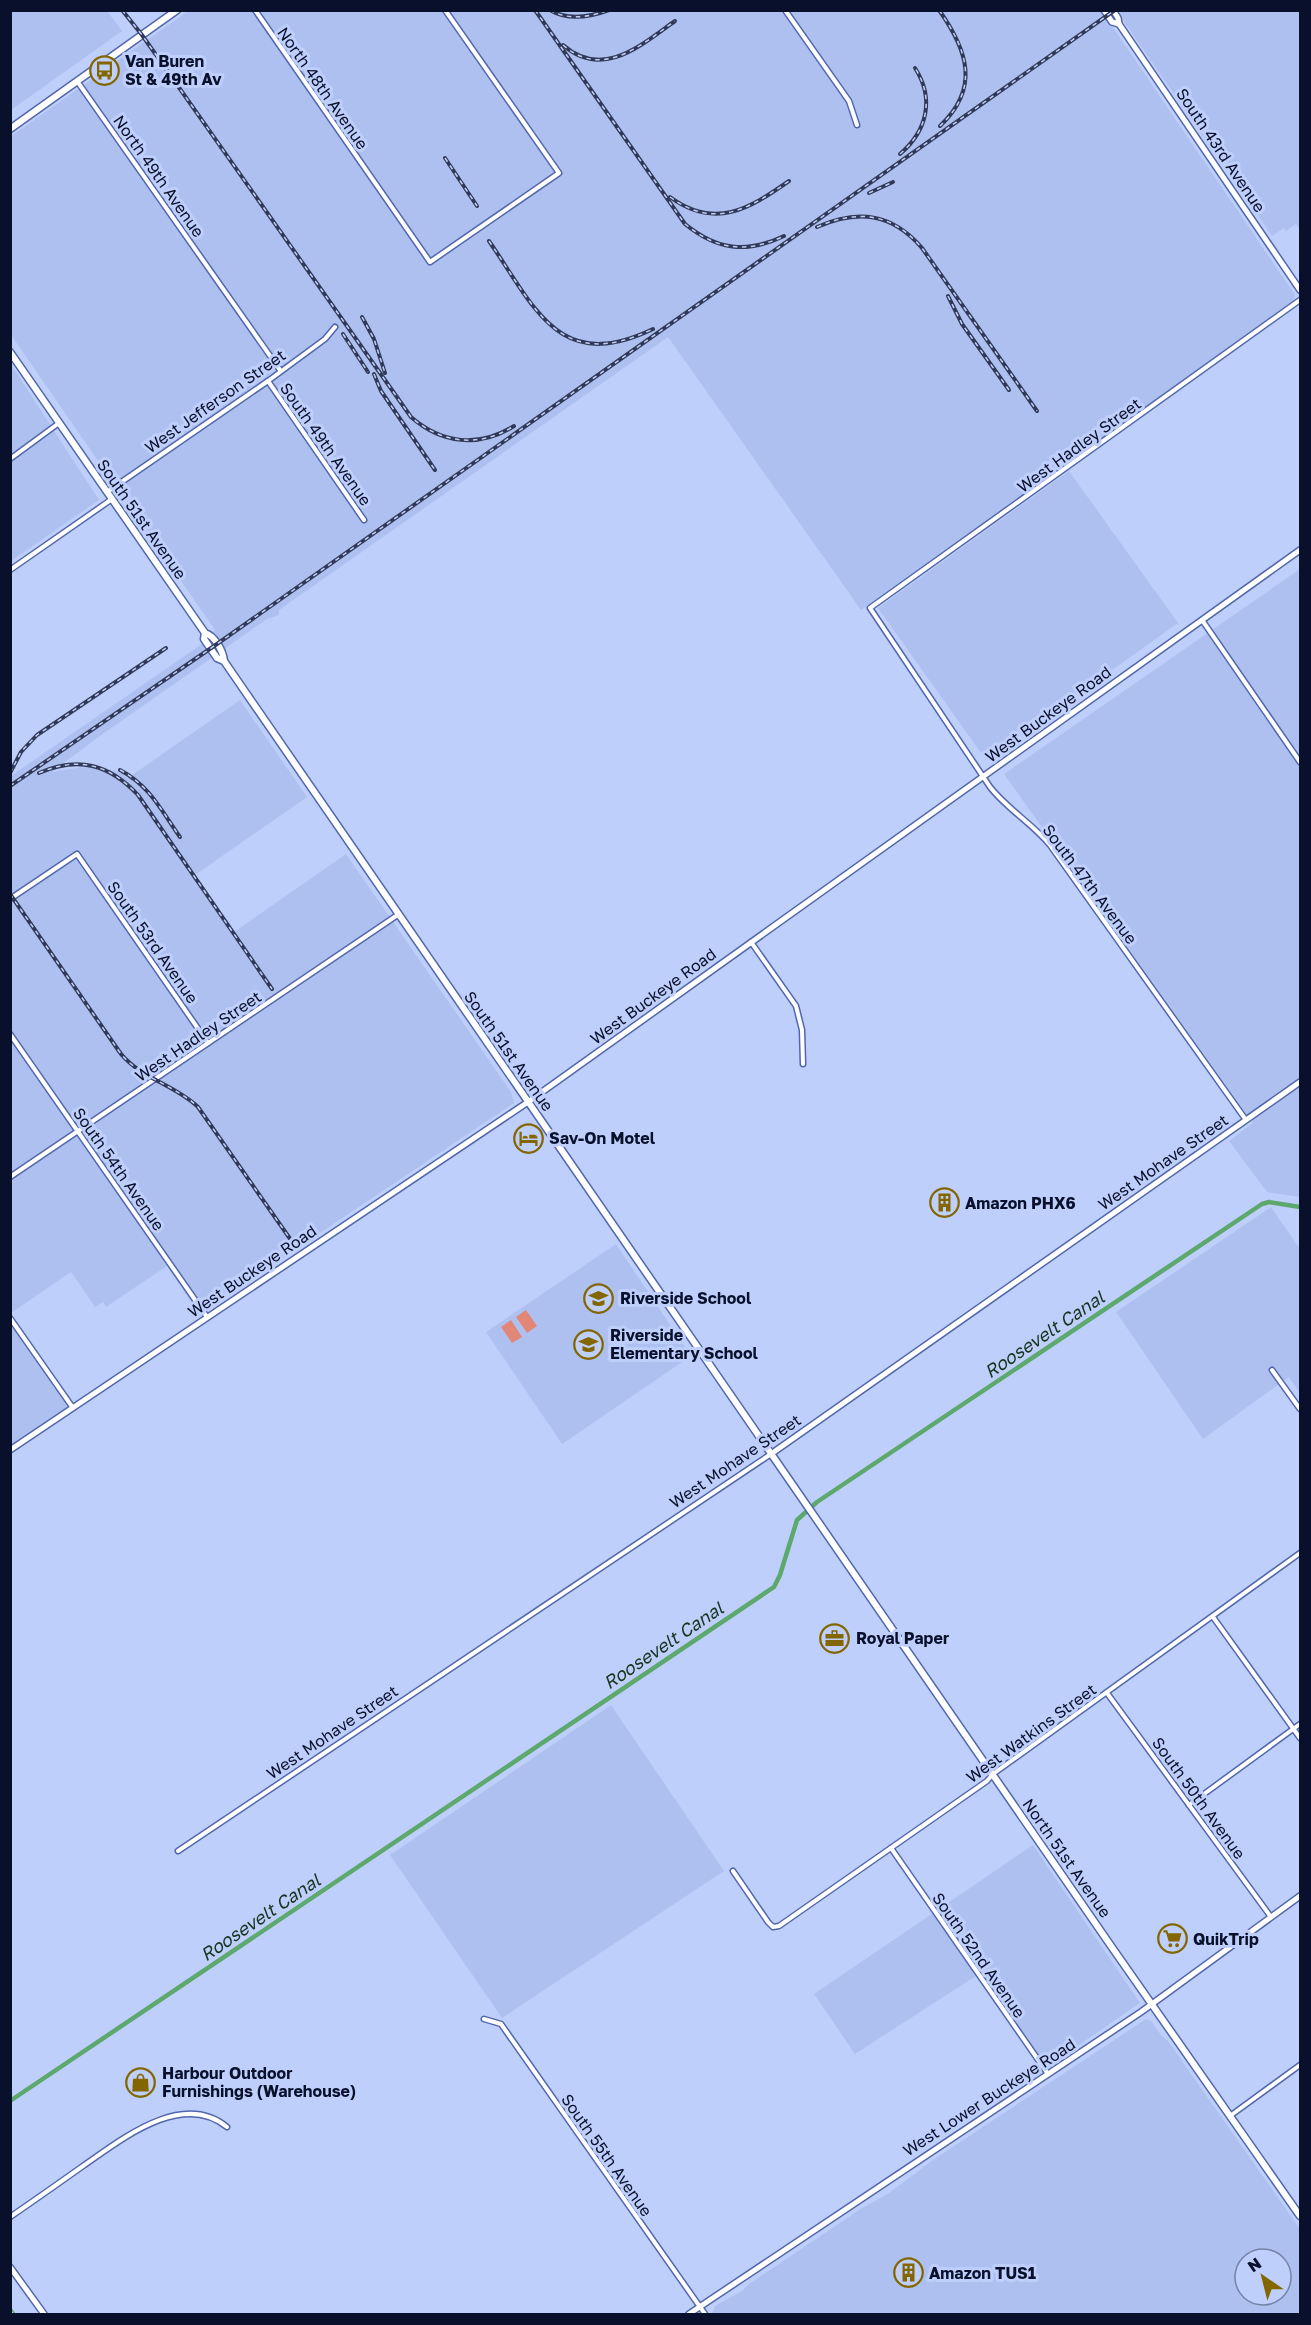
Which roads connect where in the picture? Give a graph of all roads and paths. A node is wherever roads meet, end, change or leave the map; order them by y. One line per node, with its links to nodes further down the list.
1 (177, 10): 8 (main road)
2 (255, 10): 3 (street, North 48th Avenue)
3 (445, 10)
4 (1104, 10): 7 (main road, South 43rd Avenue)
5 (1113, 10): 7 (main road, South 43rd Avenue)
6 (786, 11): 9 (street)
7 (1119, 24): 12 (main road, South 43rd Avenue)
8 (77, 81): 10 (main road); 11 (street, North 49th Avenue)
9 (857, 125)
10 (10, 129)
11 (221, 285): 16 (street, South 49th Avenue)
12 (1300, 290)
13 (1300, 300): 25 (street, West Hadley Street)
14 (335, 327): 16 (street, West Jefferson Street)
15 (10, 352): 18 (main road)
16 (280, 370): 17 (street, West Jefferson Street)
17 (268, 381): 20 (street, West Jefferson Street); 22 (street, South 49th Avenue)
18 (59, 421): 19 (street); 20 (main road, South 51st Avenue)
19 (10, 459)
20 (107, 492): 21 (main road, South 51st Avenue)
21 (112, 499): 24 (street); 30 (main road, South 51st Avenue)
22 (364, 520)
23 (1300, 550): 26 (main road, West Buckeye Road)
24 (10, 570)
25 (870, 608): 28 (street, South 47th Avenue)
26 (1202, 620): 27 (street); 28 (main road, West Buckeye Road)
27 (1300, 762)
28 (983, 776): 31 (main road, West Buckeye Road); 37 (street, South 47th Avenue)
29 (10, 899): 33 (street, South 53rd Avenue)
30 (399, 914): 33 (street, West Hadley Street); 36 (main road, South 51st Avenue)
31 (751, 942): 34 (street); 36 (main road, West Buckeye Road)
32 (10, 1034): 38 (street, South 54th Avenue)
33 (208, 1043): 38 (street, West Hadley Street)
34 (803, 1064)
35 (1300, 1082): 37 (main road, West Mohave Street)
36 (528, 1102): 41 (main road, West Buckeye Road); 46 (main road, South 51st Avenue)
37 (1246, 1120): 46 (main road, West Mohave Street)
38 (79, 1131): 39 (street, West Hadley Street); 41 (street, South 54th Avenue)
39 (10, 1177)
40 (10, 1318): 43 (street)
41 (208, 1318): 43 (main road, West Buckeye Road)
42 (1272, 1370): 44 (street)
43 (73, 1408): 45 (main road, West Buckeye Road)
44 (1300, 1409)
45 (10, 1450)
46 (771, 1454): 47 (main road, South 51st Avenue); 57 (street, West Mohave Street)
47 (814, 1514): 54 (main road, North 51st Avenue)
48 (1300, 1553): 49 (street, West Watkins Street)
49 (1213, 1617): 50 (street, West Watkins Street); 52 (street)
50 (1107, 1692): 54 (street, West Watkins Street); 55 (street, South 50th Avenue)
51 (1300, 1724): 52 (street)
52 (1294, 1729): 53 (street); 55 (street)
53 (1300, 1738)
54 (993, 1774): 56 (street, West Watkins Street); 61 (main road, North 51st Avenue)
55 (1189, 1805): 60 (street, South 50th Avenue)
56 (891, 1848): 58 (street, West Watkins Street); 64 (street, South 52nd Avenue)
57 (178, 1851)
58 (733, 1871)
59 (1300, 1896): 60 (main road, West Lower Buckeye Road)
60 (1271, 1918): 61 (main road, West Lower Buckeye Road)
61 (1152, 2004): 64 (main road, West Lower Buckeye Road); 65 (main road, North 51st Avenue)
62 (484, 2019): 70 (street, South 55th Avenue)
63 (1300, 2065): 65 (street)
64 (1048, 2075): 70 (main road, West Lower Buckeye Road)
65 (1230, 2116): 67 (main road, North 51st Avenue)
66 (228, 2127): 68 (street)
67 (1300, 2216)
68 (10, 2217)
69 (10, 2267): 71 (main road)
70 (700, 2307): 72 (main road, West Lower Buckeye Road); 73 (street, South 55th Avenue)
71 (44, 2314)
72 (689, 2314)
73 (705, 2314)

